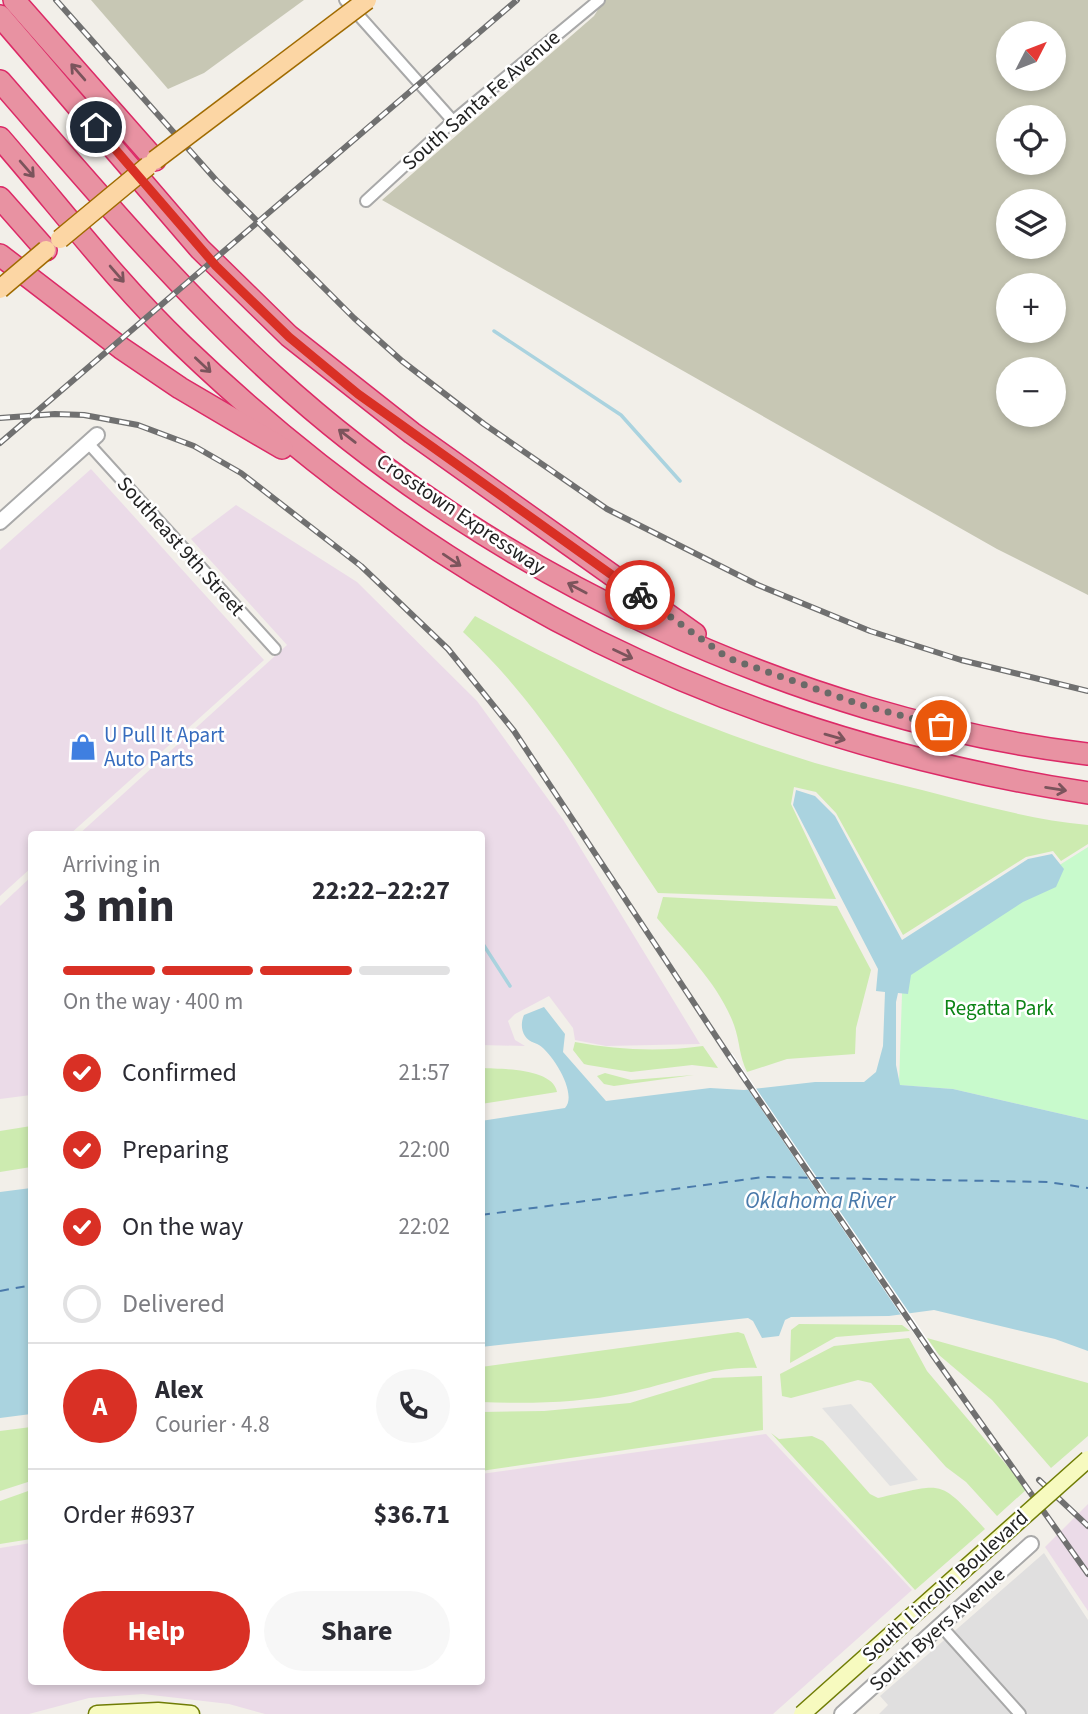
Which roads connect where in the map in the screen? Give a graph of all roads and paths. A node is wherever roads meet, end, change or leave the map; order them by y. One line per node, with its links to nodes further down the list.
1 (14, 0): 9 (highway, one-way to 1)
2 (345, 0): 7 (street)
3 (367, 0): 9 (main road, bridge)
4 (599, 0): 7 (street, South Santa Fe Avenue)
5 (0, 16): 19 (highway)
6 (0, 81): 19 (highway, Crosstown Expressway, one-way to 6)
7 (453, 121): 11 (street, South Santa Fe Avenue)
8 (0, 138): 16 (highway, Crosstown Expressway, one-way to 16)
9 (152, 163): 12 (main road, bridge)
10 (0, 198): 12 (highway)
11 (366, 201)
12 (53, 245): 14 (main road, bridge)
13 (0, 255): 16 (highway)
14 (0, 289)
15 (92, 439): 17 (street); 18 (street, Southeast 9th Street)
16 (344, 484): 21 (highway, Crosstown Expressway, one-way to 21)
17 (0, 522)
18 (275, 649)
19 (728, 658): 20 (highway, Crosstown Expressway)
20 (1088, 754)
21 (1088, 793)
22 (1088, 1459): 27 (main road, South Lincoln Boulevard, bridge)
23 (1031, 1544): 24 (street, South Byers Avenue)
24 (941, 1626): 28 (street, South Byers Avenue); 29 (street)
25 (97, 1714): 26 (main road)
26 (191, 1714)
27 (802, 1714)
28 (842, 1714)
29 (1020, 1714)

